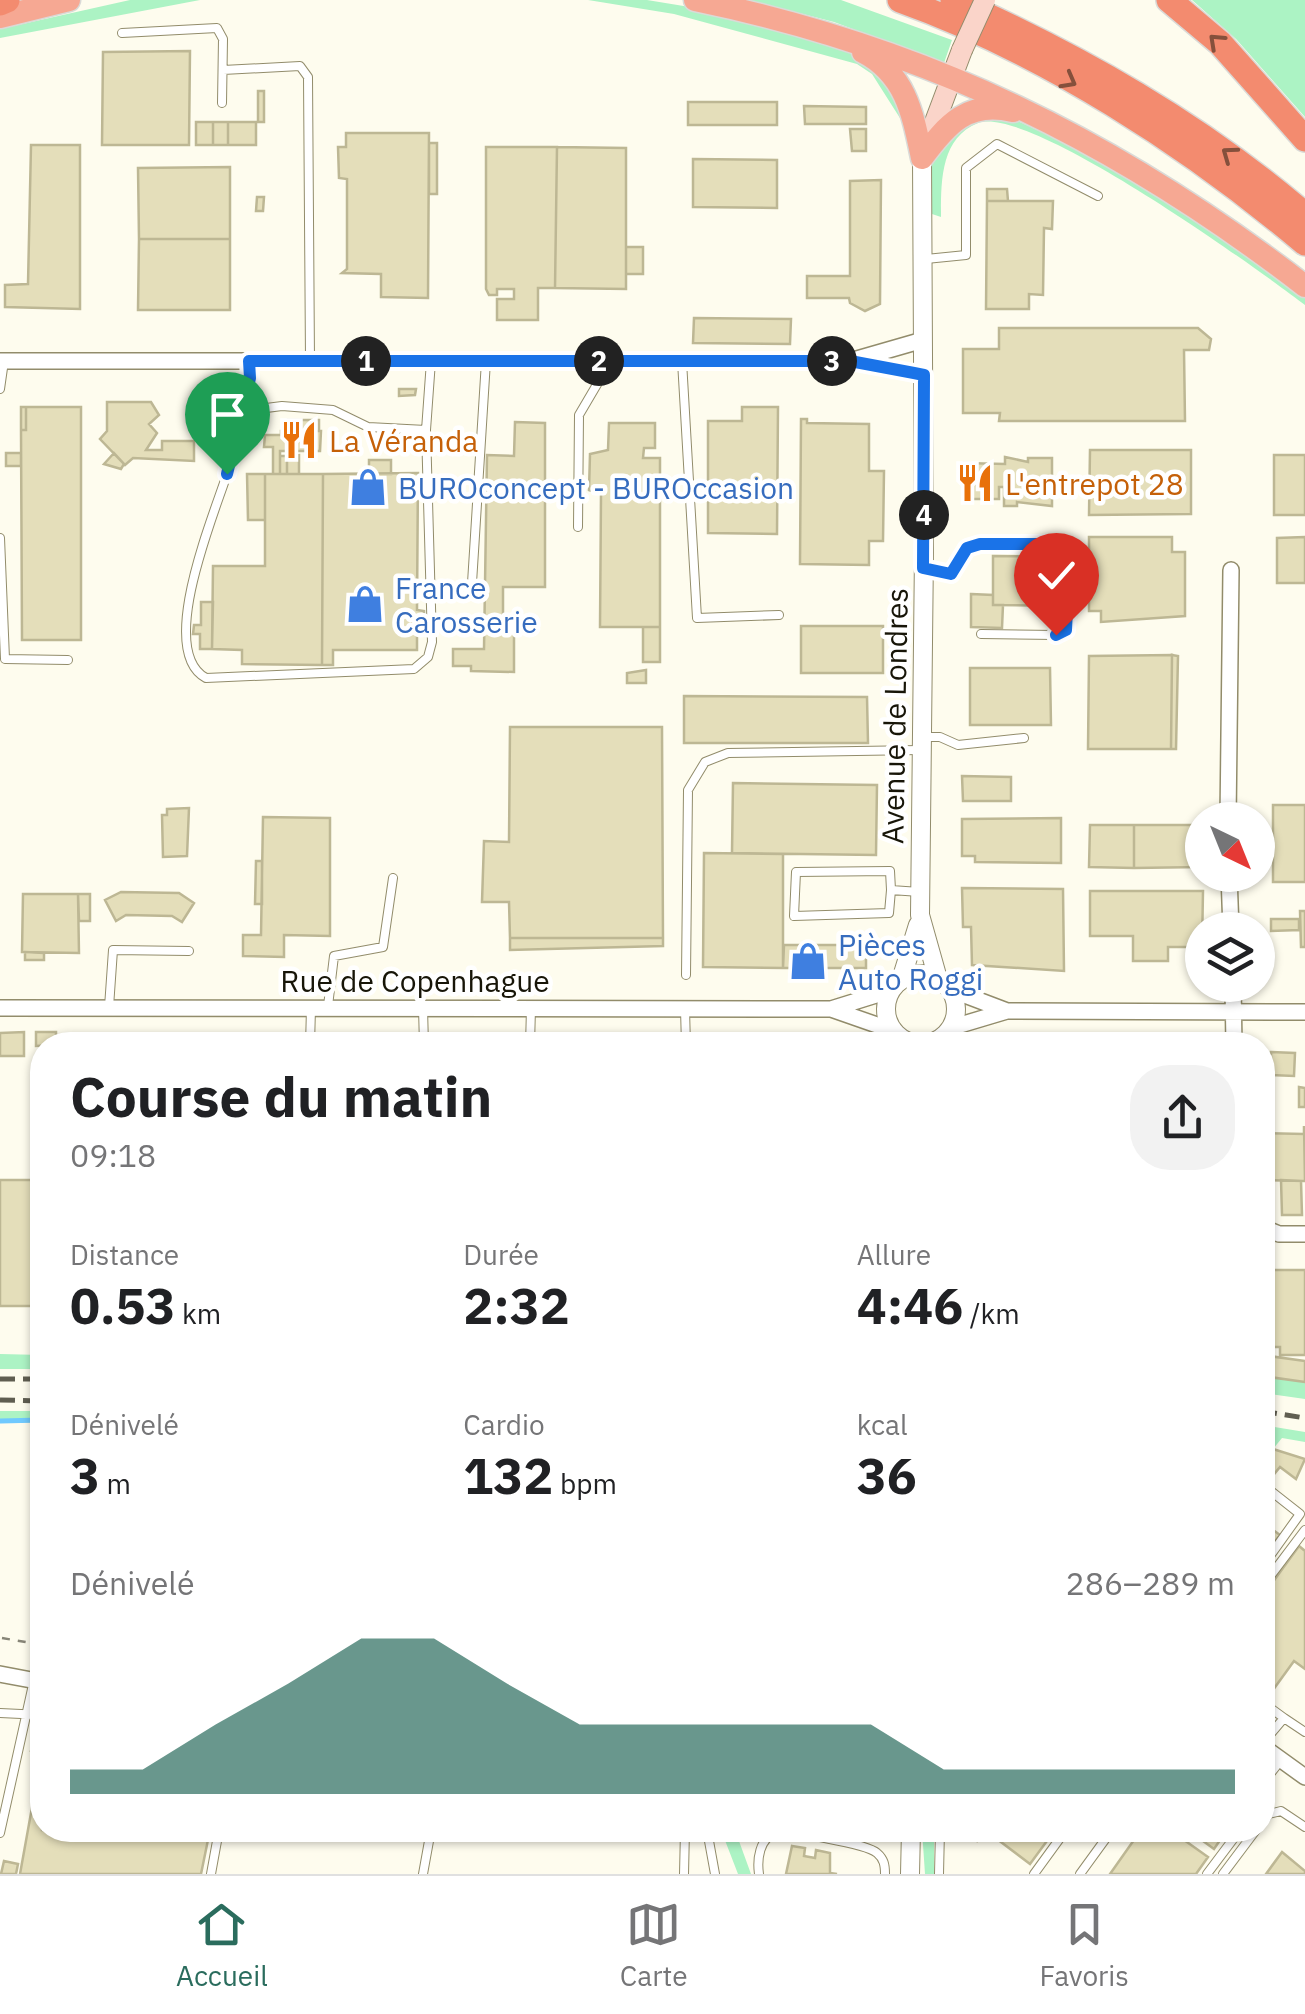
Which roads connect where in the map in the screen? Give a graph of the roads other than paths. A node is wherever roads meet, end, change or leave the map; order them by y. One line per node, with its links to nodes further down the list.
1 (7, 0): 8 (highway)
2 (68, 0): 9 (main road)
3 (695, 0): 10 (main road)
4 (900, 0): 20 (highway, one-way to 20)
5 (953, 0): 19 (highway, one-way to 5)
6 (985, 0): 13 (main road, bridge)
7 (1169, 0): 16 (highway, one-way to 7)
8 (0, 3)
9 (0, 17)
10 (797, 21): 13 (main road); 17 (main road)
11 (122, 33): 12 (lane)
12 (223, 70): 14 (lane); 24 (lane)
13 (951, 75): 15 (main road); 17 (main road)
14 (222, 103)
15 (1050, 121): 17 (main road); 22 (main road)
16 (1305, 139)
17 (922, 158): 21 (street, Avenue de Londres)
18 (1098, 196): 21 (lane)
19 (1305, 215)
20 (1305, 243)
21 (923, 259): 23 (street, Avenue de Londres)
22 (1305, 286)
23 (923, 340): 30 (street); 32 (street, Avenue de Londres)
24 (310, 360): 26 (street); 27 (street)
25 (2, 361): 26 (street); 33 (lane)
26 (249, 361): 34 (lane)
27 (431, 361): 28 (street); 35 (lane)
28 (486, 361): 29 (street); 40 (lane)
29 (598, 361): 31 (street); 36 (lane)
30 (850, 361): 31 (street); 32 (street)
31 (682, 362): 41 (lane)
32 (924, 375): 38 (street, Avenue de Londres)
33 (0, 389)
34 (243, 411): 35 (lane); 35 (lane)
35 (426, 430)
36 (578, 527)
37 (0, 538): 43 (lane)
38 (923, 568): 42 (lane); 45 (street, Avenue de Londres)
39 (1231, 570): 46 (street)
40 (472, 583)
41 (779, 615)
42 (981, 634)
43 (68, 660)
44 (1024, 738): 45 (lane)
45 (920, 744): 49 (street, Avenue de Londres); 52 (lane)
46 (1228, 802)
47 (392, 878): 59 (lane)
48 (891, 890): 48 (lane); 49 (lane)
49 (920, 892): 50 (street, Avenue de Londres)
50 (920, 915): 53 (street, Avenue de Londres); 54 (street, Avenue de Londres)
51 (189, 952): 56 (lane)
52 (686, 975)
53 (943, 984): 54 (street); 64 (street); 73 (street)
54 (897, 985): 63 (street, Rue de Copenhague); 72 (street)
55 (1234, 1002): 65 (street)
56 (109, 1007): 57 (street, Rue de Copenhague); 58 (street, Rue de Copenhague)
57 (0, 1008)
58 (311, 1008): 59 (street, Rue de Copenhague); 67 (lane)
59 (328, 1008): 60 (street, Rue de Copenhague)
60 (423, 1008): 61 (street, Rue de Copenhague); 68 (lane)
61 (531, 1008): 62 (street, Rue de Copenhague); 69 (lane)
62 (686, 1009): 63 (street, Rue de Copenhague); 70 (lane)
63 (831, 1010): 71 (street, Rue de Copenhague)
64 (1007, 1010): 65 (street); 74 (street)
65 (1234, 1012): 66 (street); 75 (street)
66 (1305, 1012)
67 (310, 1032)
68 (424, 1032)
69 (530, 1032)
70 (686, 1032)
71 (886, 1032)
72 (896, 1032)
73 (944, 1032)
74 (955, 1032)
75 (1234, 1032)
76 (1275, 1232): 77 (street)
77 (1305, 1234)
78 (1275, 1494): 80 (lane)
79 (1305, 1530): 81 (lane)
80 (1275, 1549)
81 (1275, 1570)
82 (0, 1674): 83 (street)
83 (30, 1680)
84 (30, 1702): 86 (lane)
85 (1275, 1711): 89 (lane)
86 (26, 1712): 87 (lane); 88 (lane); 98 (lane)
87 (30, 1713)
88 (0, 1714)
89 (1284, 1718): 90 (lane); 91 (lane)
90 (1275, 1729)
91 (1305, 1732)
92 (1275, 1755): 93 (street)
93 (1281, 1760): 94 (lane); 95 (street)
94 (1275, 1768)
95 (1305, 1777)
96 (1275, 1810): 97 (lane)
97 (1305, 1827)
98 (0, 1833)
99 (218, 1842): 111 (lane)
100 (429, 1842): 112 (lane)
101 (684, 1842): 113 (lane)
102 (709, 1842): 114 (lane)
103 (764, 1842): 115 (lane)
104 (839, 1842): 116 (lane)
105 (909, 1842): 117 (street)
106 (940, 1842): 118 (lane)
107 (1057, 1842): 119 (lane)
108 (1103, 1842): 120 (lane)
109 (1231, 1842): 121 (lane)
110 (1247, 1842): 122 (lane)
111 (211, 1874)
112 (423, 1874)
113 (684, 1874)
114 (715, 1874)
115 (759, 1874)
116 (885, 1874)
117 (910, 1874)
118 (939, 1874)
119 (1034, 1874)
120 (1080, 1874)
121 (1207, 1874)
122 (1223, 1874)

